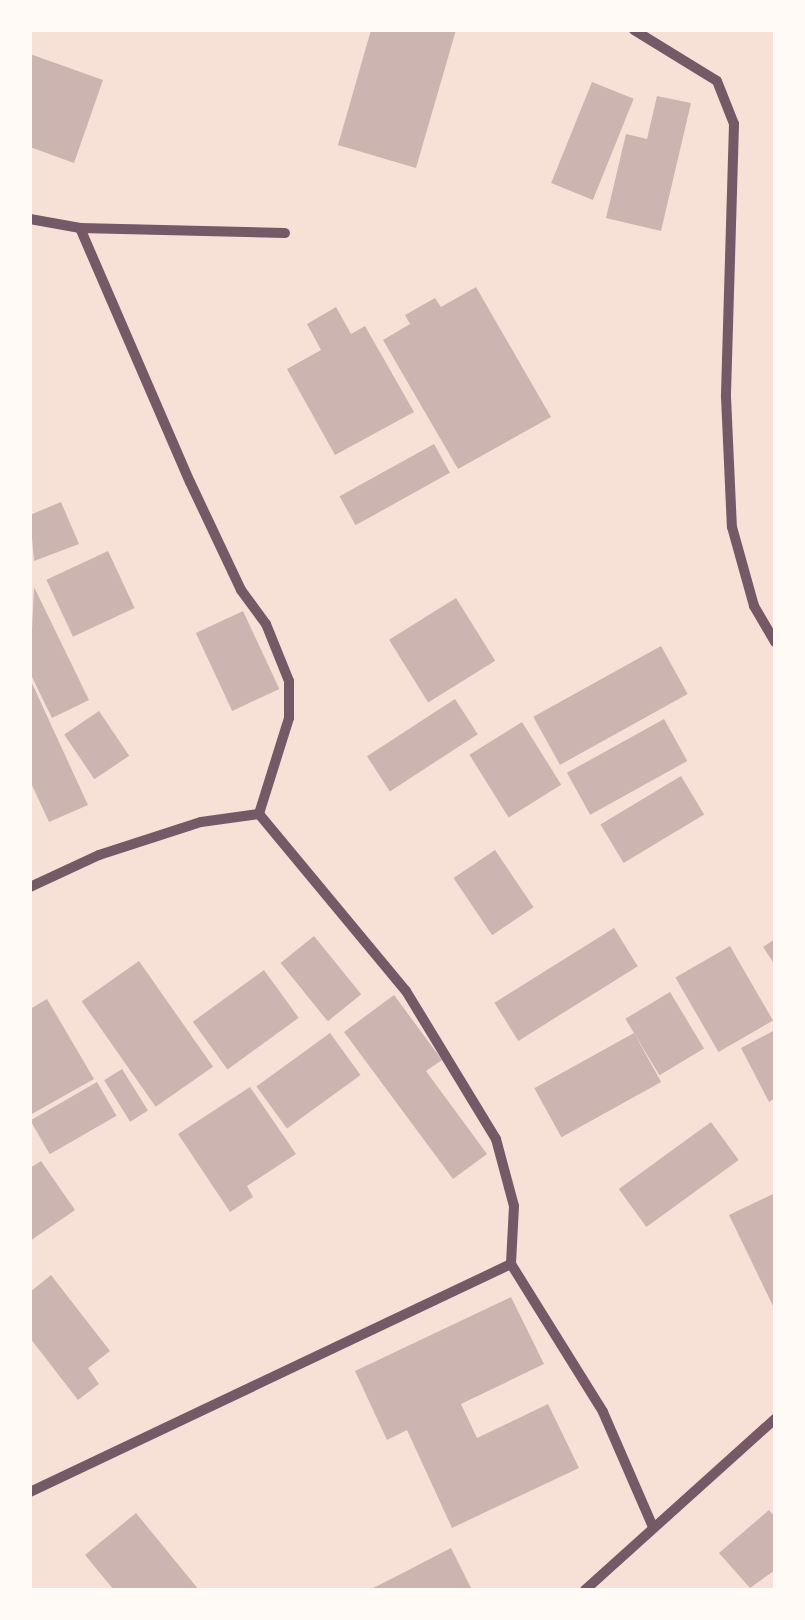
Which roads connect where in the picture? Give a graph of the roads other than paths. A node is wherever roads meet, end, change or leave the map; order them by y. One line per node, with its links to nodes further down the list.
1 (634, 30): 5 (street)
2 (30, 219): 3 (street)
3 (80, 228): 4 (street); 6 (street)
4 (286, 232)
5 (775, 642)
6 (260, 814): 7 (street); 8 (street)
7 (30, 887)
8 (510, 1264): 10 (street); 11 (street)
9 (775, 1418): 11 (street)
10 (30, 1492)
11 (654, 1527): 12 (street)
12 (584, 1590)

